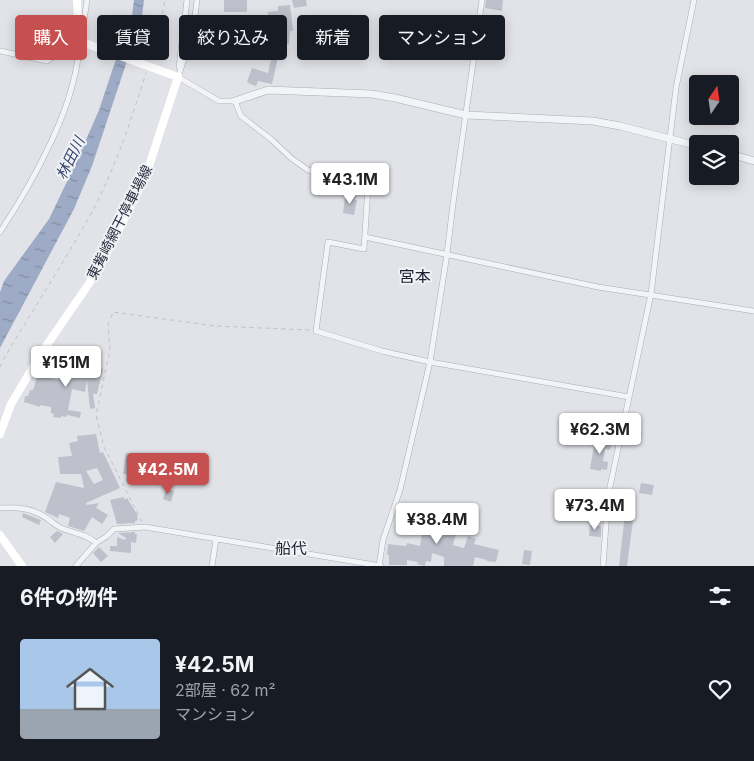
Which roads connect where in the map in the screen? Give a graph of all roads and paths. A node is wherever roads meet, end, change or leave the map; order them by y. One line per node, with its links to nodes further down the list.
1 (77, 0): 8 (main road)
2 (87, 0): 9 (street)
3 (165, 0): 10 (path)
4 (187, 0): 16 (street)
5 (197, 0): 16 (street)
6 (482, 0): 18 (street)
7 (694, 0): 19 (street)
8 (78, 15)
9 (85, 15)
10 (162, 15)
11 (87, 40): 16 (main road, bridge)
12 (0, 52): 13 (street)
13 (15, 55)
14 (78, 60): 23 (street)
15 (147, 68): 30 (path)
16 (178, 77): 17 (street); 32 (main road, 東觜崎網干停車場線)
17 (235, 101): 18 (street); 24 (street)
18 (466, 115): 19 (street); 25 (street)
19 (670, 138): 20 (street); 26 (street)
20 (689, 143)
21 (739, 157): 22 (street)
22 (754, 161)
23 (0, 232)
24 (365, 237): 25 (street); 28 (street)
25 (447, 254): 26 (street); 29 (street)
26 (651, 294): 27 (street); 31 (street)
27 (754, 311)
28 (316, 331): 29 (street); 34 (path)
29 (430, 362): 31 (street); 41 (street)
30 (0, 367)
31 (629, 397): 42 (street)
32 (0, 434)
33 (0, 508): 37 (street)
34 (145, 526): 36 (street); 37 (street)
35 (0, 535): 38 (main road)
36 (216, 539): 40 (street); 41 (street)
37 (96, 543): 39 (street)
38 (22, 566)
39 (76, 566)
40 (212, 566)
41 (379, 566)
42 (602, 566)

